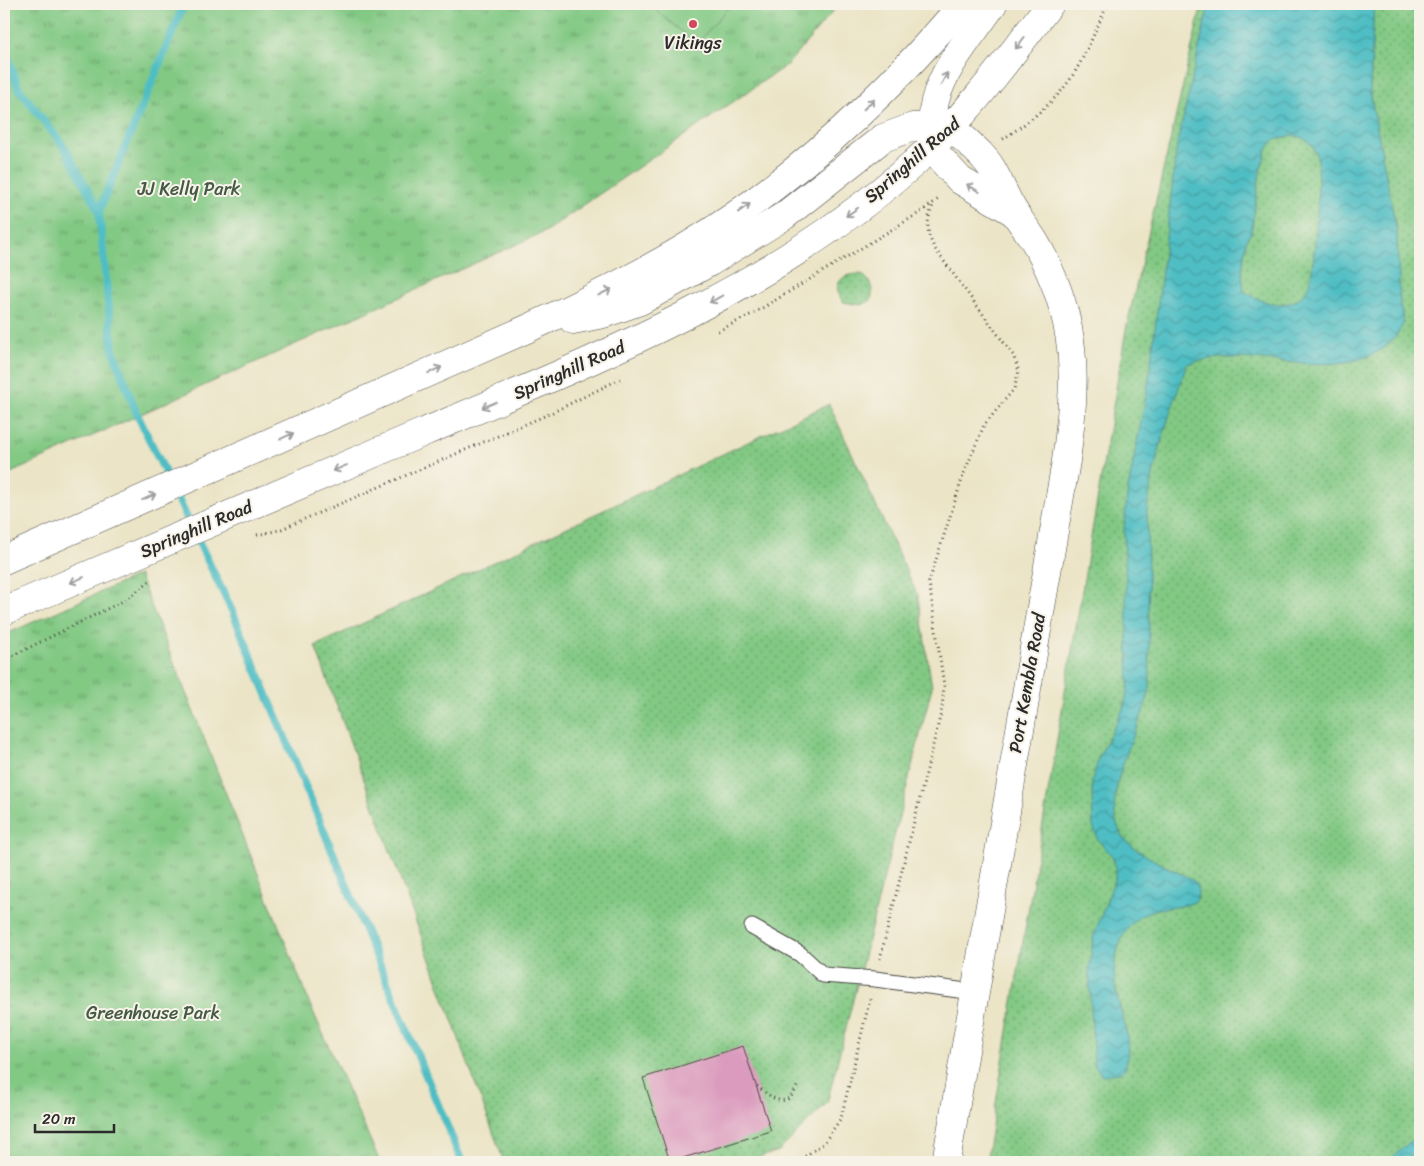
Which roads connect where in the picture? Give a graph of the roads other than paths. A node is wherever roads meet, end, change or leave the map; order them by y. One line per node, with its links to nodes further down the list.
1 (963, 4): 5 (main road, one-way to 1)
2 (993, 4): 4 (main road, one-way to 2)
3 (1050, 4): 4 (main road, Springhill Road, one-way to 4)
4 (939, 134): 5 (main road); 7 (main road, Springhill Road, one-way to 7); 9 (main road, Port Kembla Road)
5 (530, 328): 6 (main road, one-way to 5)
6 (4, 560)
7 (4, 611)
8 (752, 927): 9 (lane)
9 (974, 992): 10 (main road, Port Kembla Road)
10 (946, 1162)

